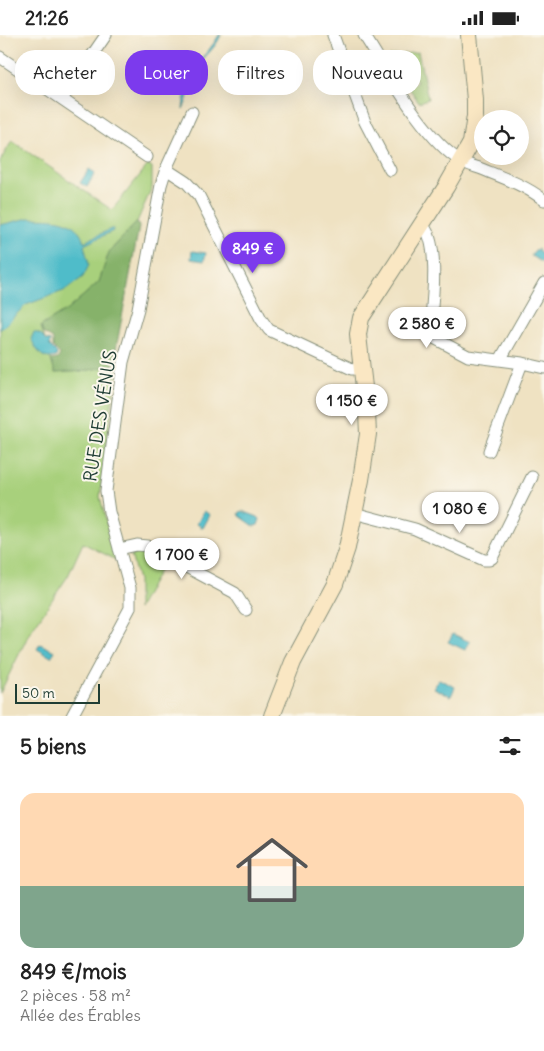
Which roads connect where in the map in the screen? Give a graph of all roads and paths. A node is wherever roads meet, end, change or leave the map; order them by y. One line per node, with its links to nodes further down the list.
1 (106, 35): 6 (street)
2 (333, 35): 11 (street)
3 (364, 35): 9 (street)
4 (469, 35): 9 (street)
5 (0, 57): 6 (street)
6 (62, 99): 8 (street)
7 (192, 111): 10 (street, RUE DES VÉNUS)
8 (147, 157)
9 (461, 161): 12 (street); 13 (street)
10 (166, 169): 17 (street); 22 (street, RUE DES VÉNUS)
11 (390, 170)
12 (543, 194)
13 (421, 224): 15 (street); 17 (street)
14 (544, 283): 15 (street)
15 (500, 360): 16 (street)
16 (522, 363): 18 (street); 19 (street)
17 (361, 369): 21 (street)
18 (544, 369)
19 (489, 451)
20 (532, 477): 21 (street)
21 (354, 513): 25 (street)
22 (119, 549): 23 (street); 24 (street, RUE DES VÉNUS)
23 (246, 610)
24 (72, 716)
25 (272, 716)

